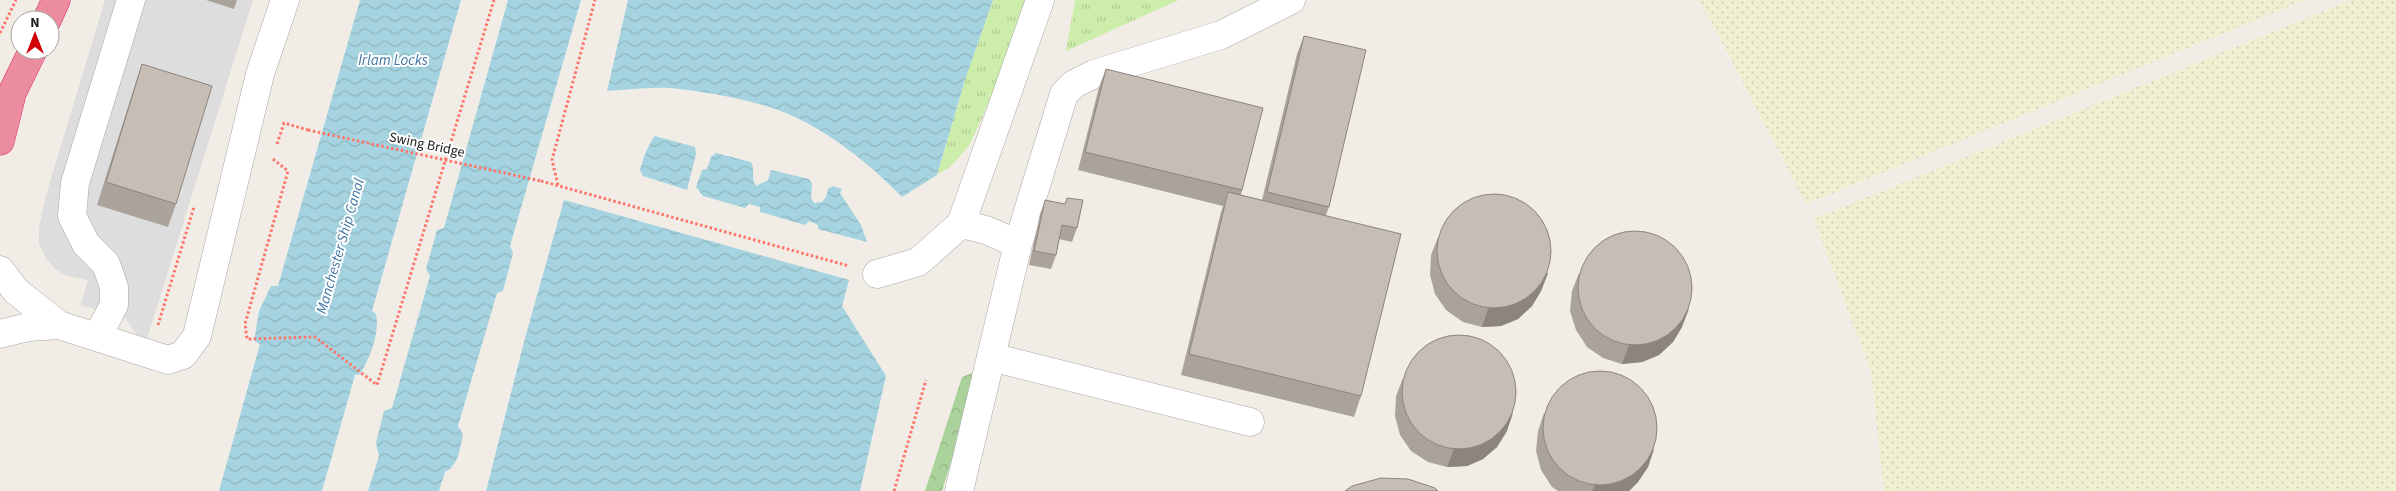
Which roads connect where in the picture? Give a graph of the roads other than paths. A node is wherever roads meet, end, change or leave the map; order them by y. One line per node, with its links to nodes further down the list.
1 (131, 0): 14 (street)
2 (285, 0): 14 (street)
3 (1040, 0): 8 (street)
4 (1291, 0): 9 (street)
5 (27, 60): 6 (highway)
6 (6, 99): 7 (highway)
7 (0, 141)
8 (961, 224): 9 (street); 11 (street)
9 (1018, 244): 15 (street)
10 (0, 270): 12 (street)
11 (877, 274)
12 (59, 325): 13 (street); 14 (street)
13 (0, 334)
14 (97, 338)
15 (991, 358): 16 (street); 17 (street)
16 (1250, 422)
17 (959, 491)

